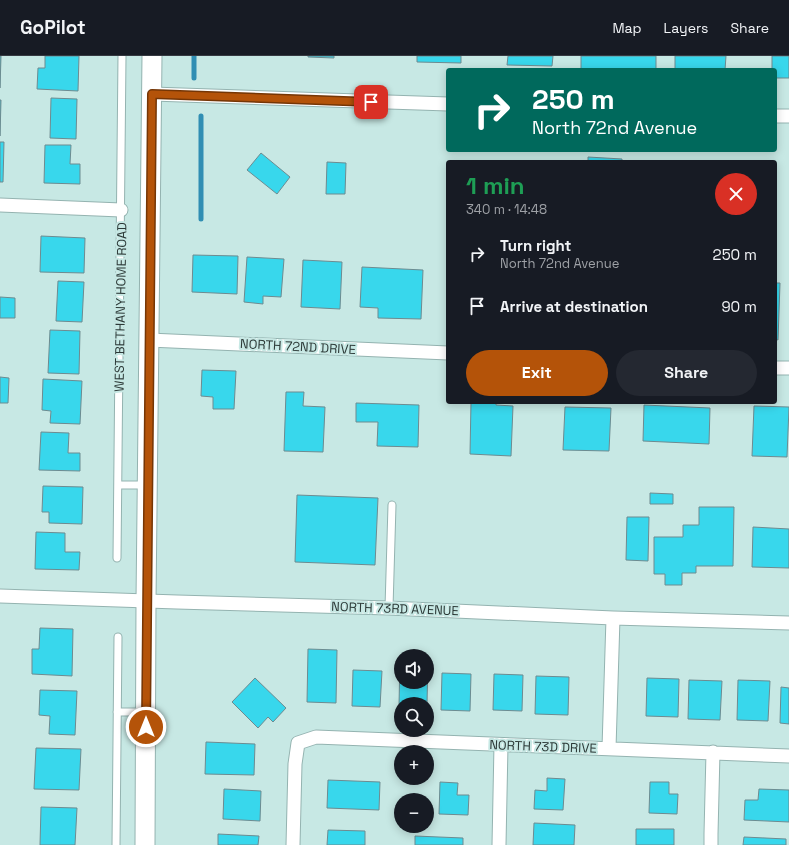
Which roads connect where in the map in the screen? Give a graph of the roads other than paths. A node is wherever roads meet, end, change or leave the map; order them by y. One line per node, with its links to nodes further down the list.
1 (122, 56): 8 (lane, WEST BETHANY HOME ROAD)
2 (152, 56): 3 (main road)
3 (152, 94): 4 (street); 9 (main road)
4 (446, 104)
5 (777, 116): 6 (street)
6 (789, 116)
7 (0, 205): 8 (street)
8 (121, 210): 13 (lane, WEST BETHANY HOME ROAD)
9 (149, 340): 10 (street, NORTH 72ND DRIVE); 14 (main road)
10 (446, 353)
11 (777, 368): 12 (street)
12 (789, 368)
13 (118, 485): 14 (lane); 16 (lane, WEST BETHANY HOME ROAD)
14 (148, 485): 18 (main road)
15 (392, 505): 19 (lane)
16 (117, 558)
17 (0, 596): 18 (street, NORTH 73RD AVENUE)
18 (146, 601): 19 (street, NORTH 73RD AVENUE); 24 (main road)
19 (389, 608): 20 (street, NORTH 73RD AVENUE)
20 (613, 618): 21 (street, NORTH 73RD AVENUE); 26 (street)
21 (789, 623)
22 (118, 637): 23 (lane)
23 (117, 712): 24 (lane); 29 (lane)
24 (146, 712): 30 (main road)
25 (501, 745): 26 (street, NORTH 73D DRIVE); 31 (street, NORTH 73D DRIVE); 32 (street)
26 (609, 748): 27 (street, NORTH 73D DRIVE)
27 (713, 752): 28 (street, NORTH 73D DRIVE); 33 (street)
28 (789, 756)
29 (116, 845)
30 (145, 845)
31 (293, 845)
32 (499, 845)
33 (711, 845)

